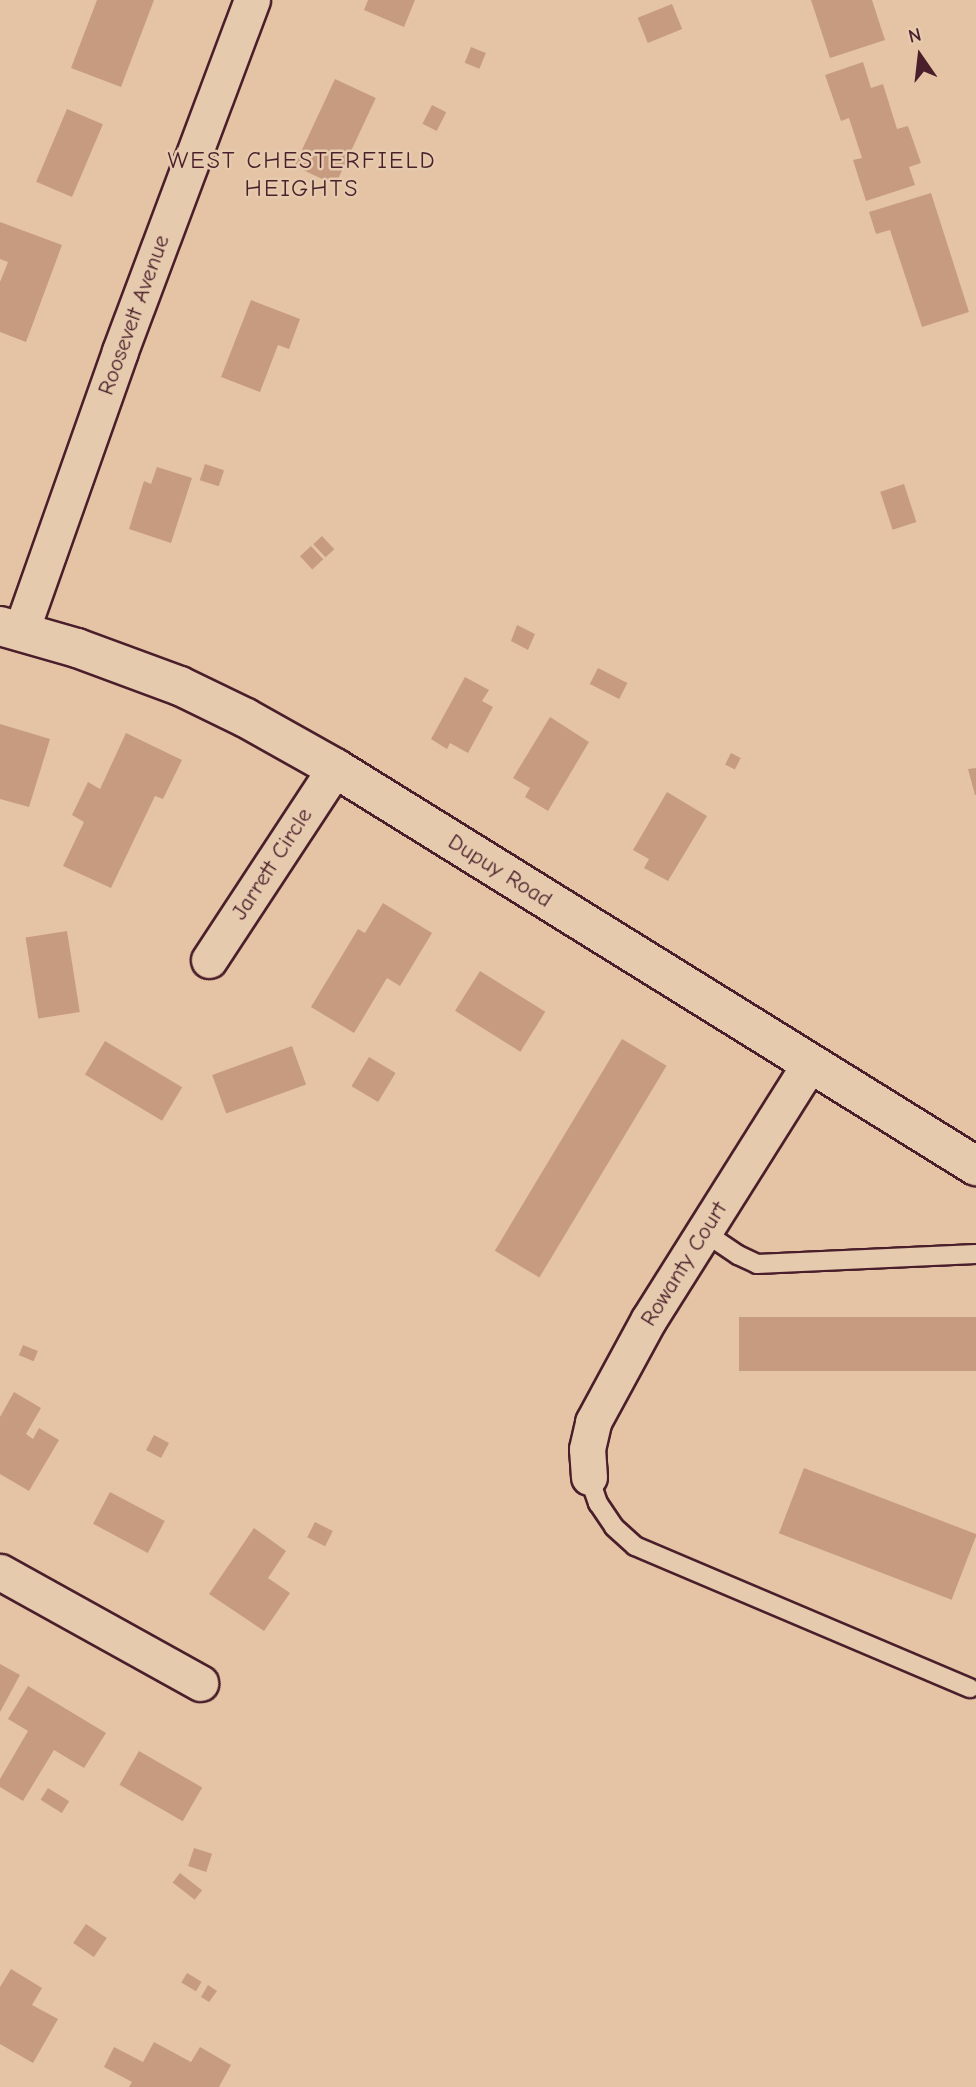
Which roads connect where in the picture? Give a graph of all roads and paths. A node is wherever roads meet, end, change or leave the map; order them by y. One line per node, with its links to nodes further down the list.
1 (252, 0): 2 (street, Roosevelt Avenue)
2 (10, 628): 3 (street, Dupuy Road)
3 (335, 768): 4 (street, Jarrett Circle); 5 (street, Dupuy Road)
4 (209, 960)
5 (810, 1063): 6 (street, Dupuy Road); 7 (street, Rowanty Court)
6 (976, 1166)
7 (704, 1232): 8 (lane); 9 (street, Rowanty Court)
8 (976, 1254)
9 (589, 1477): 12 (lane)
10 (0, 1572): 11 (street)
11 (200, 1683)
12 (970, 1688)

